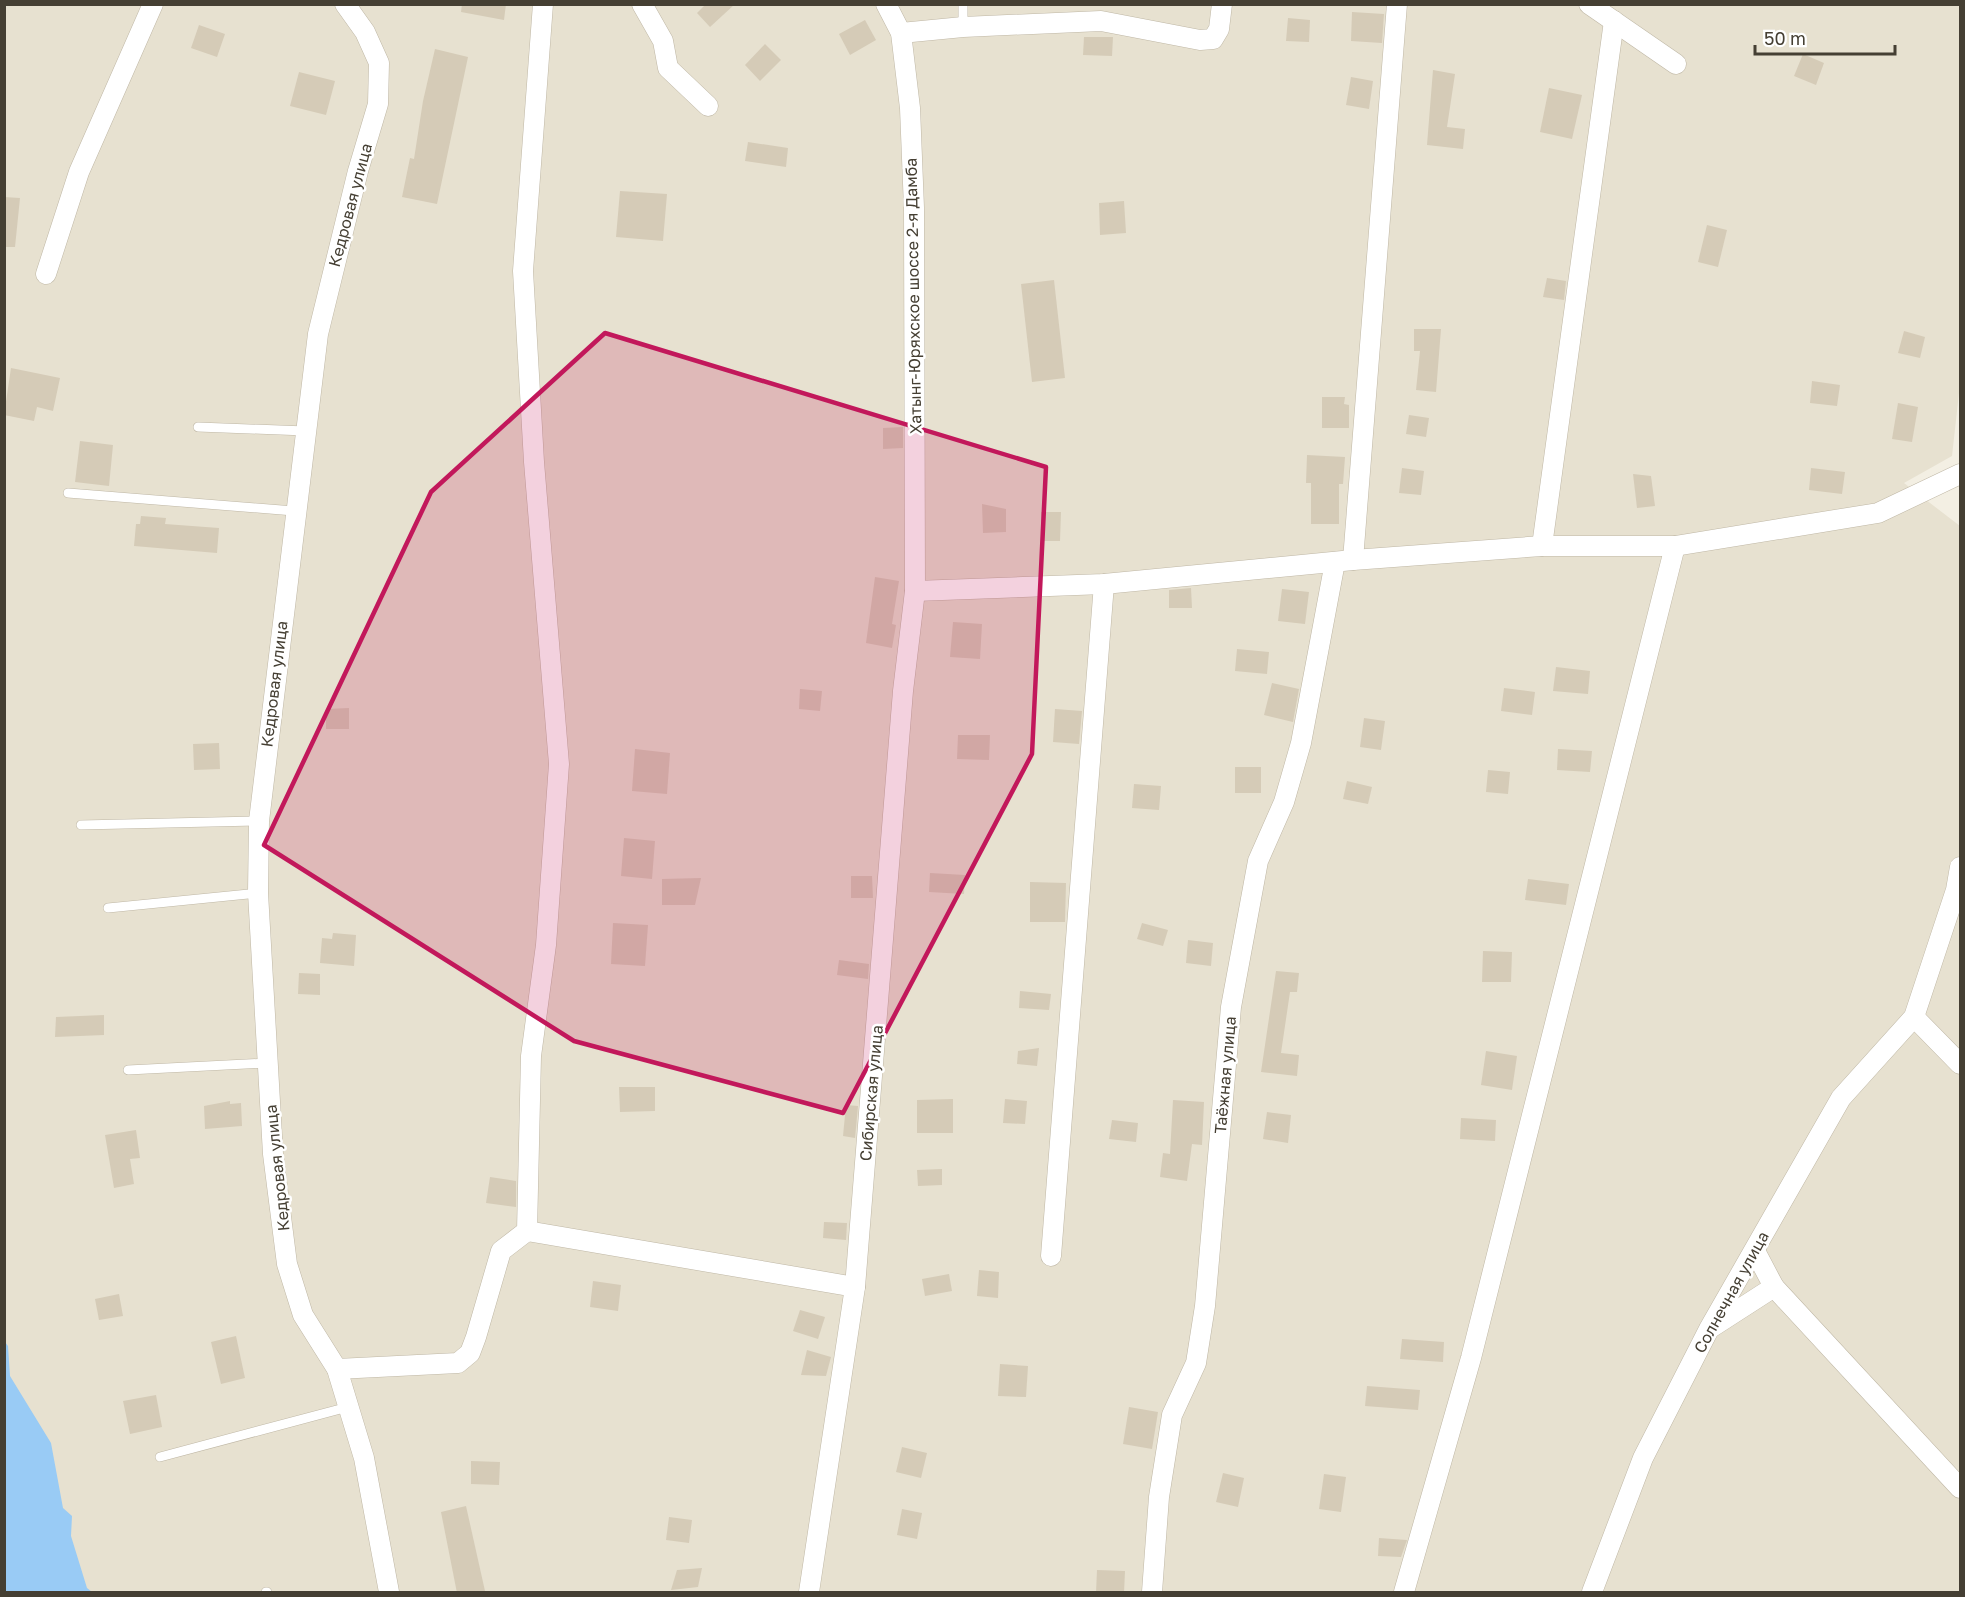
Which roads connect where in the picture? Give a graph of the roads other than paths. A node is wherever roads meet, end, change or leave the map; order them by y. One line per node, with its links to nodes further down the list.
1 (153, 4): 15 (street)
2 (345, 4): 17 (street, Кедровая улица)
3 (543, 4): 35 (street)
4 (642, 4): 14 (street)
5 (886, 4): 12 (street, Хатынг-Юряхское шоссе 2-я Дамба)
6 (963, 4): 11 (lane)
7 (1222, 4): 11 (street)
8 (1397, 4): 23 (street, Таёжная улица)
9 (1589, 4): 10 (street)
10 (1614, 21): 13 (street); 21 (street)
11 (963, 27): 12 (street)
12 (901, 33): 25 (street, Хатынг-Юряхское шоссе 2-я Дамба)
13 (1676, 64)
14 (708, 106)
15 (46, 274)
16 (198, 427): 17 (lane)
17 (306, 431): 20 (street, Кедровая улица)
18 (1960, 474): 22 (street)
19 (68, 493): 20 (lane)
20 (294, 511): 26 (street, Кедровая улица)
21 (1542, 546): 22 (street); 23 (street)
22 (1675, 546): 48 (street)
23 (1344, 561): 24 (street); 47 (street, Таёжная улица)
24 (1104, 584): 25 (street); 37 (street)
25 (915, 591): 38 (street, Сибирская улица)
26 (259, 821): 27 (lane); 29 (street, Кедровая улица)
27 (81, 825)
28 (1960, 867): 31 (street)
29 (258, 893): 30 (lane); 32 (street, Кедровая улица)
30 (108, 908)
31 (1914, 1017): 33 (street); 36 (street, Солнечная улица)
32 (268, 1063): 34 (lane); 41 (street, Кедровая улица)
33 (1960, 1064)
34 (128, 1070)
35 (527, 1231): 38 (street); 41 (street)
36 (1755, 1251): 39 (street); 40 (street, Солнечная улица)
37 (1051, 1256)
38 (855, 1287): 46 (street, Сибирская улица)
39 (1774, 1287): 40 (street); 44 (street)
40 (1709, 1329): 49 (street, Солнечная улица)
41 (337, 1369): 42 (street, Кедровая улица)
42 (348, 1407): 43 (lane); 45 (street, Кедровая улица)
43 (160, 1457)
44 (1960, 1488)
45 (389, 1593)
46 (809, 1593)
47 (1152, 1593)
48 (1404, 1593)
49 (1592, 1593)

